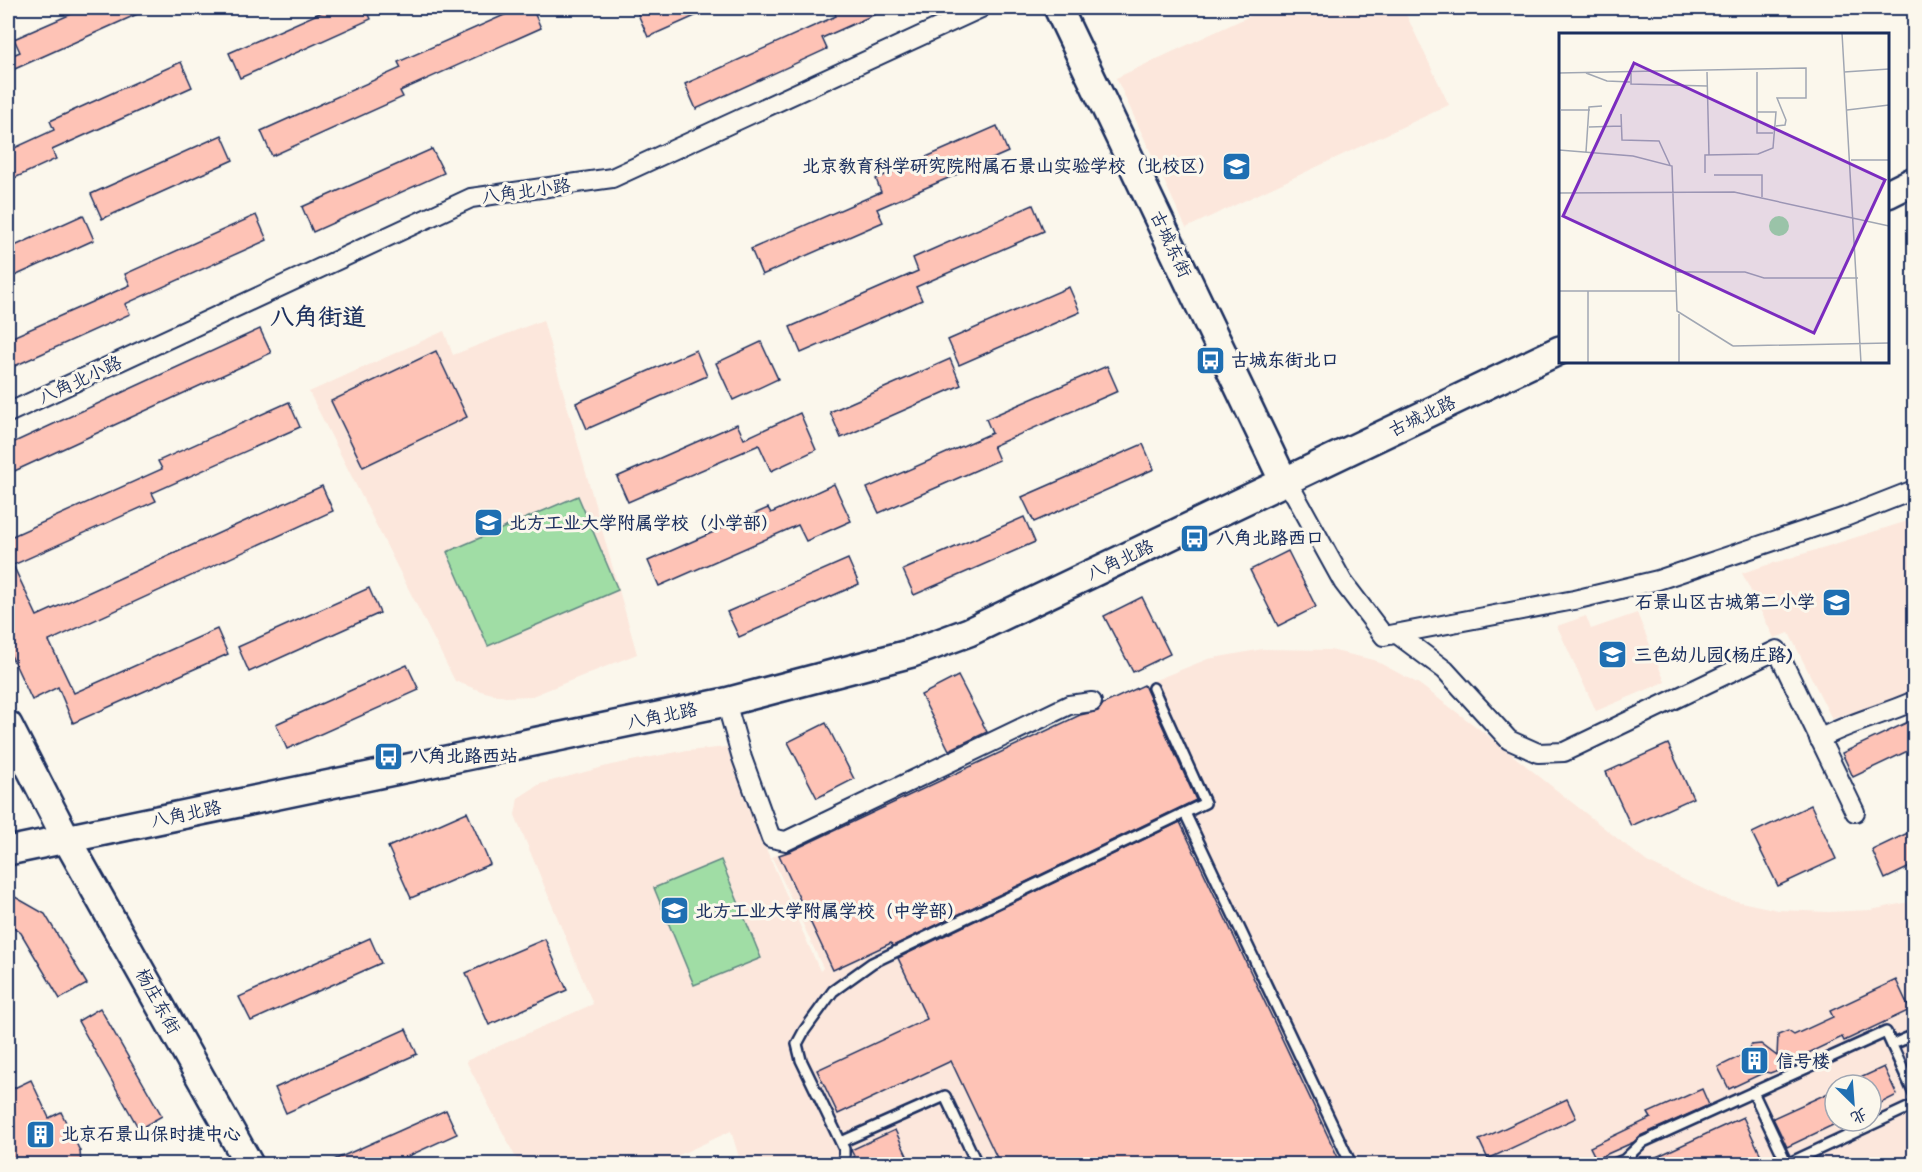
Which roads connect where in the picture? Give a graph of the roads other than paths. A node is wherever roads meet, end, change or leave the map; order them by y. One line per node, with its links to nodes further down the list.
1 (981, 8): 6 (street, 八角北小路)
2 (1058, 8): 7 (street, 古城东街)
3 (1914, 181): 4 (street)
4 (1889, 193)
5 (1559, 350): 7 (street, 古城北路)
6 (8, 413)
7 (1284, 482): 9 (street); 12 (street, 八角北路)
8 (1914, 490): 9 (street)
9 (1397, 634): 15 (street)
10 (1153, 688): 17 (lane)
11 (1914, 701): 15 (street)
12 (726, 702): 13 (street); 18 (street, 八角北路)
13 (1092, 702)
14 (8, 725): 18 (street, 杨庄东街)
15 (1819, 739): 16 (street)
16 (1855, 812)
17 (1185, 813): 25 (lane); 29 (lane)
18 (66, 838): 19 (street, 八角北路); 26 (street, 杨庄东街)
19 (8, 851)
20 (1914, 1035): 21 (lane)
21 (1898, 1042)
22 (1753, 1092): 23 (lane); 30 (lane); 31 (lane)
23 (1914, 1094)
24 (1914, 1105): 31 (lane)
25 (841, 1142): 27 (lane); 28 (lane)
26 (249, 1164)
27 (844, 1164)
28 (977, 1164)
29 (1351, 1164)
30 (1614, 1164)
31 (1787, 1164)

